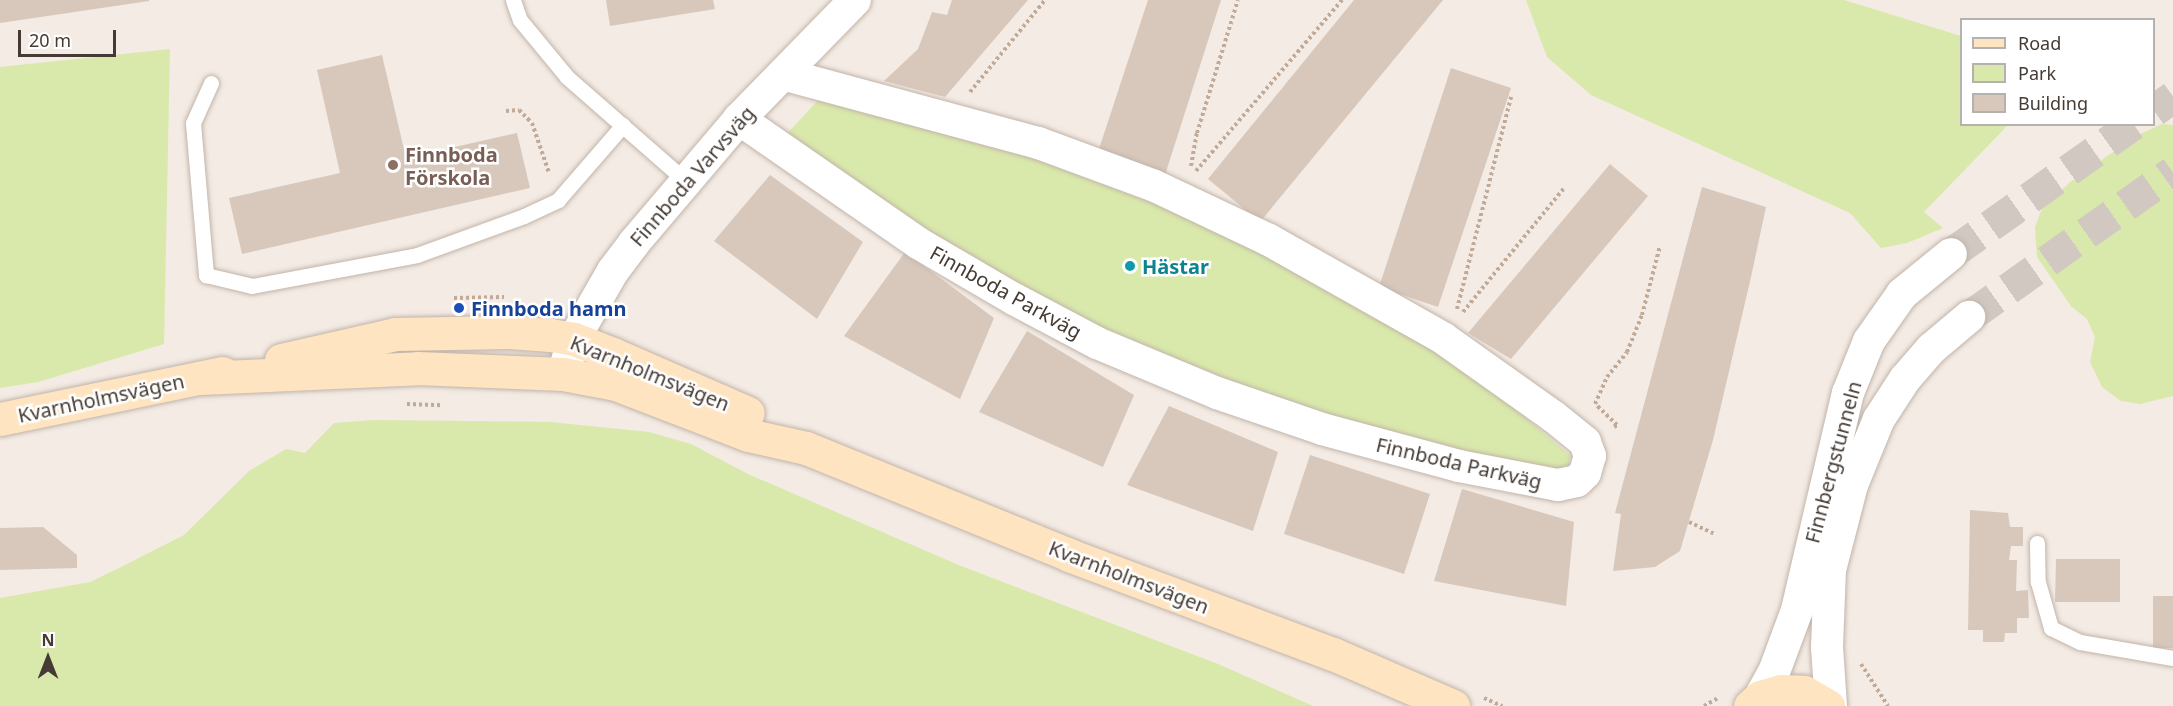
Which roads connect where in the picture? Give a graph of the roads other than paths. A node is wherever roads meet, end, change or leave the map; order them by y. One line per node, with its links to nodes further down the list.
1 (513, 0): 6 (lane)
2 (855, 0): 3 (street, Finnboda Varvsväg)
3 (783, 74): 5 (street, Finnboda Varvsväg); 5 (street, Finnboda Parkväg)
4 (212, 83): 6 (lane)
5 (739, 119): 7 (street, Finnboda Varvsväg)
6 (623, 125): 7 (lane)
7 (686, 181): 10 (street, Finnboda Varvsväg)
8 (1951, 254): 17 (street, Finnbergstunneln)
9 (1969, 317): 19 (street, Finnbergstunneln)
10 (574, 339): 11 (street, Finnboda Varvsväg); 12 (street, Kvarnholmsvägen); 14 (street, Kvarnholmsvägen)
11 (563, 375): 12 (street, Kvarnholmsvägen); 14 (street, Kvarnholmsvägen)
12 (201, 378): 13 (street, Kvarnholmsvägen)
13 (0, 419)
14 (806, 448): 18 (street, Kvarnholmsvägen)
15 (2037, 543): 16 (lane)
16 (2173, 658)
17 (1755, 702): 19 (street)
18 (1453, 706)
19 (1829, 706)

